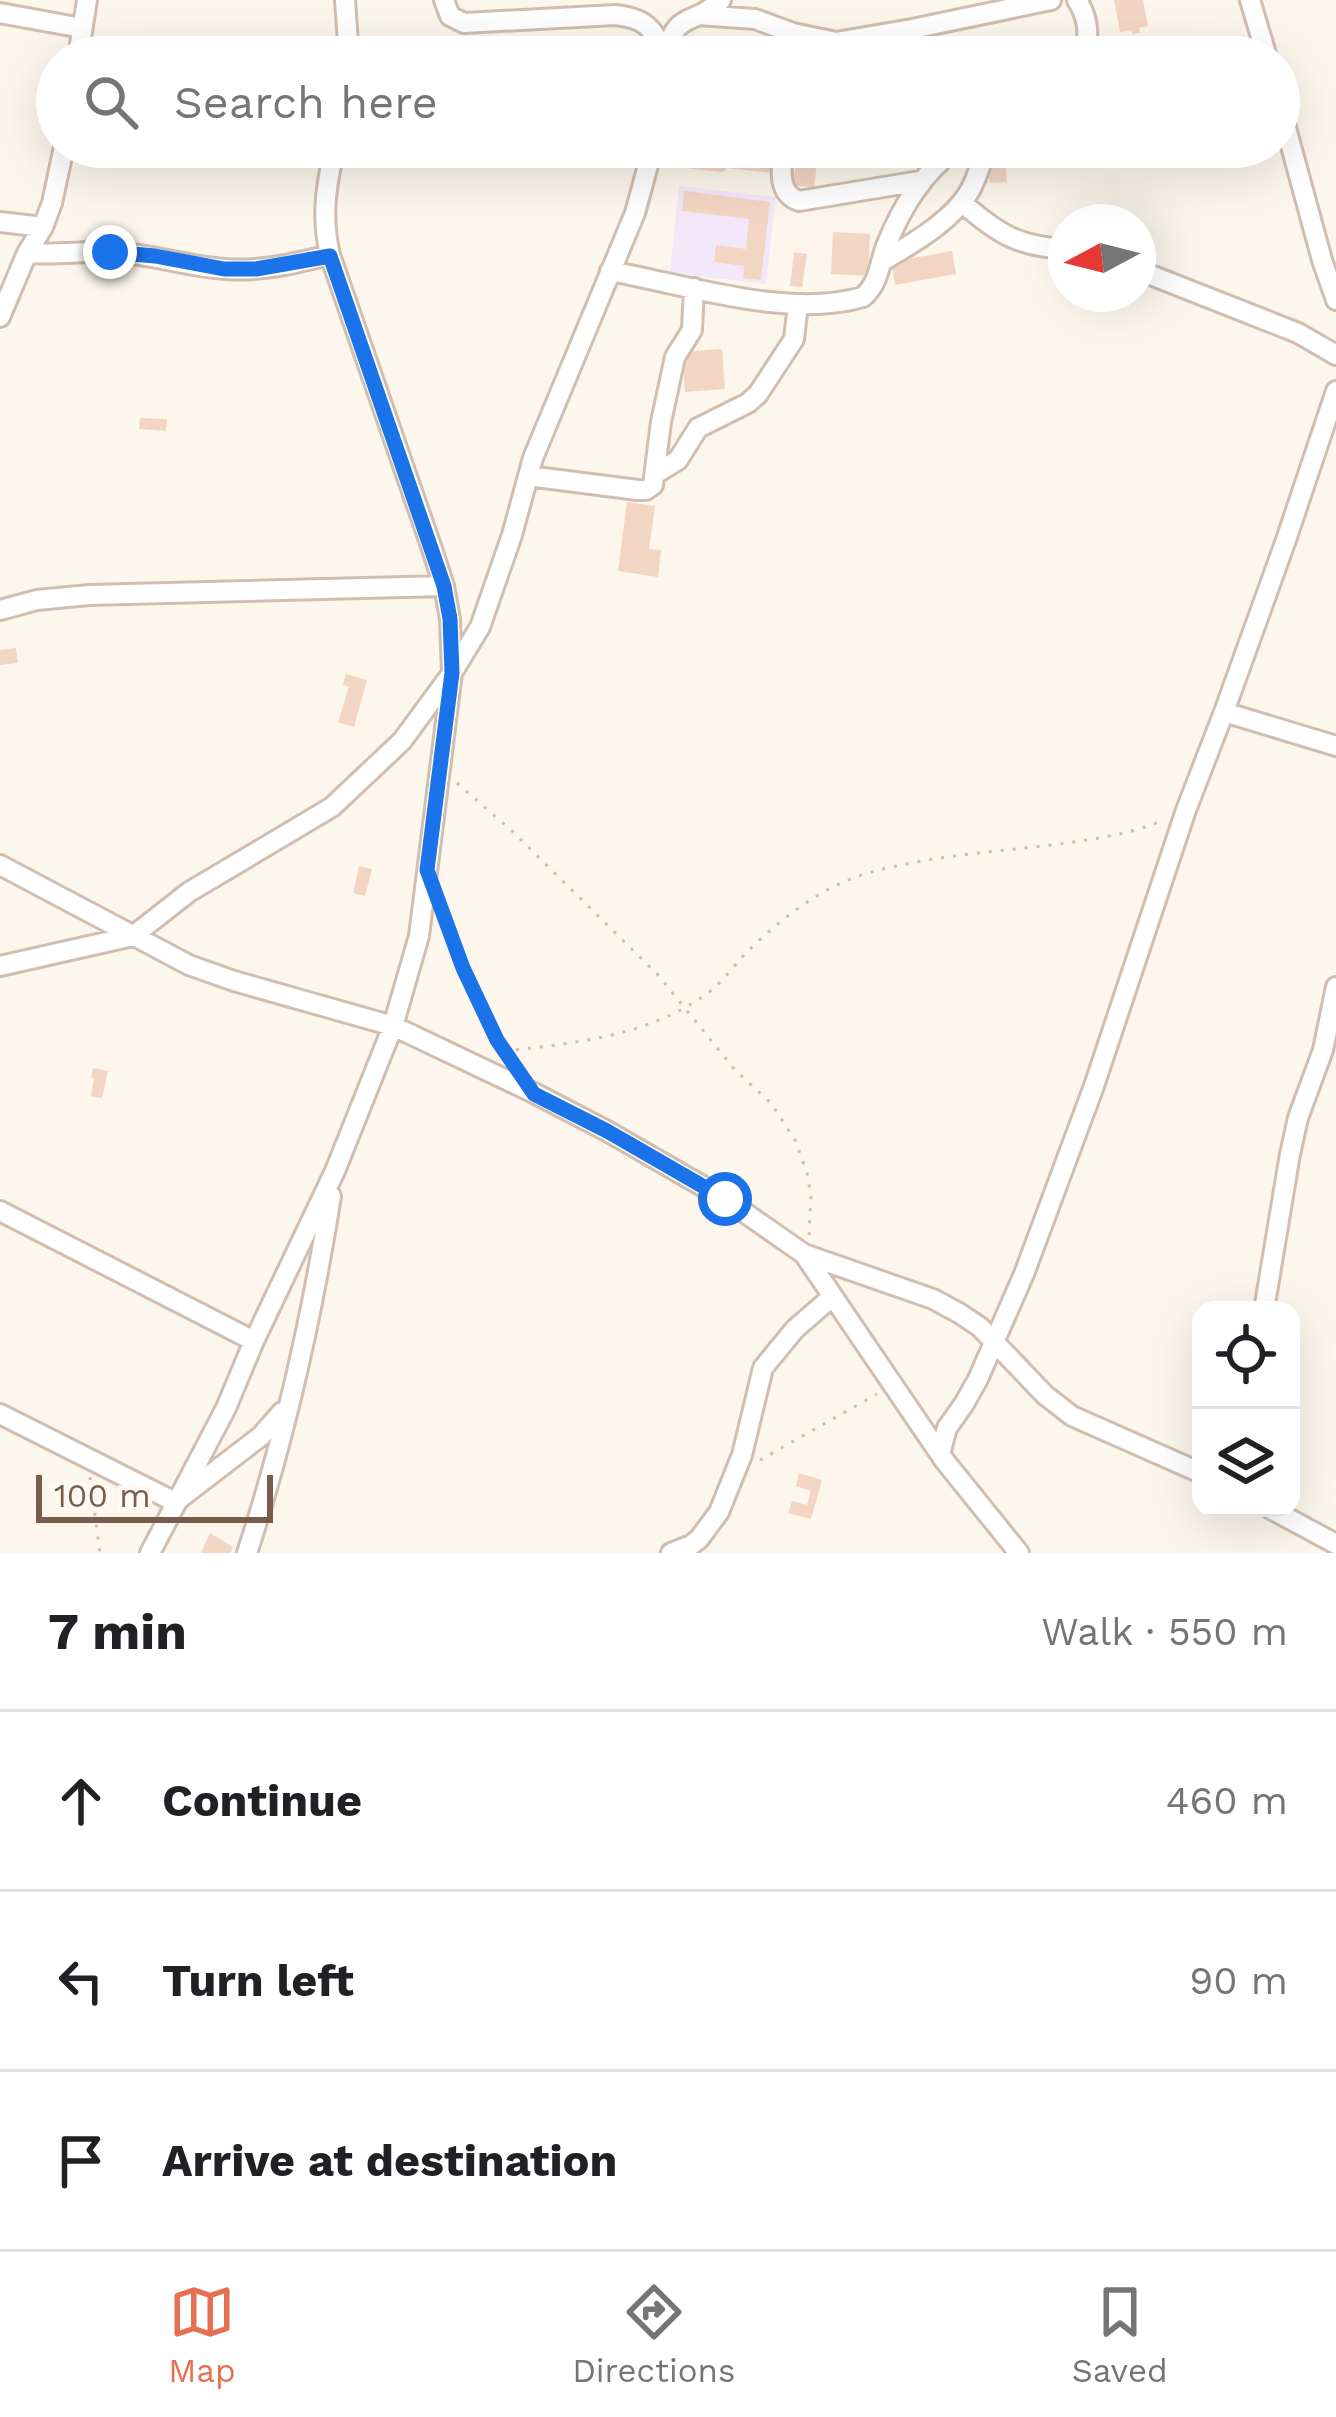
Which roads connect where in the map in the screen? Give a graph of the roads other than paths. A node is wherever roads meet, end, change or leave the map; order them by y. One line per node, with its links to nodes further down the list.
1 (87, 0): 10 (street)
2 (345, 0): 13 (street)
3 (444, 0): 14 (street)
4 (721, 0): 9 (street)
5 (1051, 0): 18 (street)
6 (1077, 0): 19 (street)
7 (1250, 0): 20 (street)
8 (0, 13): 10 (street)
9 (698, 16): 11 (street); 15 (street)
10 (82, 28): 12 (street)
11 (793, 33): 16 (street); 17 (street)
12 (81, 36)
13 (348, 36)
14 (654, 36)
15 (670, 36)
16 (793, 36)
17 (805, 36)
18 (871, 36)
19 (1088, 36)
20 (1261, 36)
21 (60, 168): 31 (street)
22 (332, 168): 34 (street)
23 (647, 168): 36 (street)
24 (782, 168): 28 (street)
25 (935, 168): 28 (street)
26 (979, 168): 29 (street)
27 (1298, 168): 39 (street)
28 (920, 182): 35 (street)
29 (962, 202): 32 (street); 35 (street)
30 (0, 222): 31 (street)
31 (44, 227): 33 (street)
32 (1048, 248)
33 (27, 253): 34 (street); 41 (street)
34 (330, 256): 46 (street)
35 (881, 262): 40 (street)
36 (610, 271): 38 (street); 45 (street)
37 (1156, 277): 42 (street)
38 (694, 288): 40 (street); 44 (street)
39 (1336, 300)
40 (798, 305): 44 (street)
41 (0, 316)
42 (1336, 355)
43 (1336, 391): 49 (street)
44 (656, 474): 45 (street)
45 (528, 476): 48 (street)
46 (444, 586): 47 (street); 48 (street)
47 (0, 610)
48 (452, 673): 52 (street); 55 (street)
49 (1224, 712): 50 (street); 62 (street)
50 (1336, 746)
51 (0, 866): 52 (street)
52 (134, 936): 53 (street); 55 (street)
53 (0, 966)
54 (1336, 987): 60 (street)
55 (394, 1027): 56 (street); 58 (street)
56 (335, 1171): 61 (street); 63 (street)
57 (0, 1211): 61 (street)
58 (804, 1254): 59 (street); 62 (street)
59 (832, 1297): 65 (street); 72 (street)
60 (1266, 1301)
61 (254, 1341): 67 (street)
62 (996, 1342): 65 (street); 66 (street)
63 (288, 1406): 67 (street); 71 (street)
64 (0, 1414): 67 (street)
65 (940, 1454): 73 (street)
66 (1192, 1469)
67 (175, 1502): 70 (street)
68 (1285, 1517): 69 (street)
69 (1336, 1544)
70 (150, 1553)
71 (247, 1553)
72 (671, 1553)
73 (1019, 1553)

